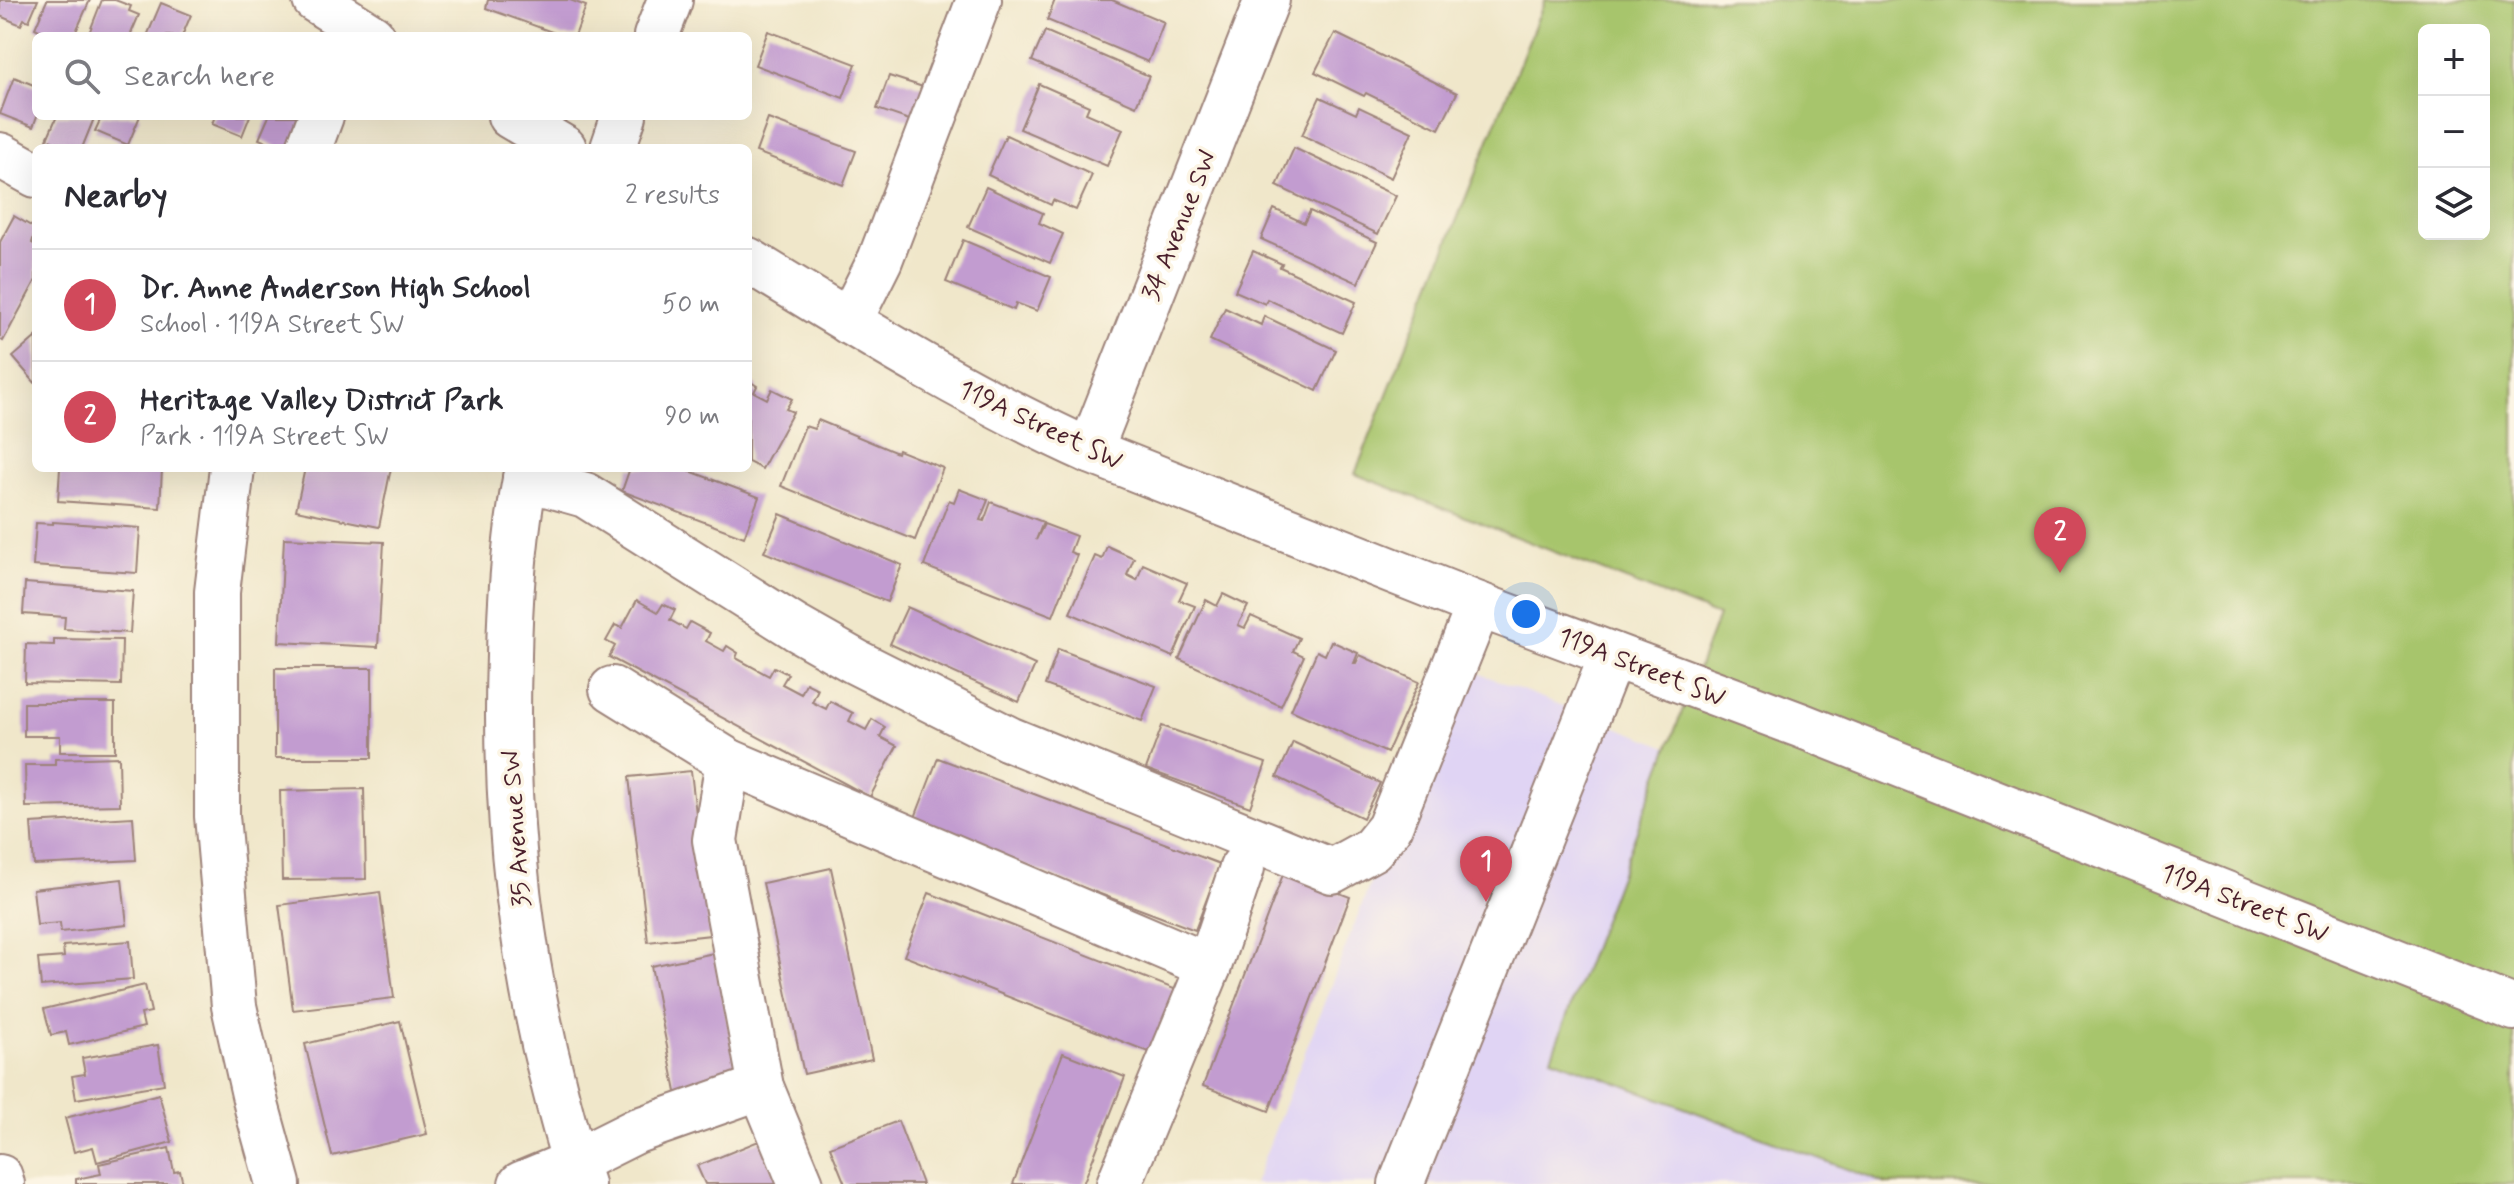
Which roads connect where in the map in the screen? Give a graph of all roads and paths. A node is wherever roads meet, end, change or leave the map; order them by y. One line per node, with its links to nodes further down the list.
1 (315, 0): 5 (street)
2 (670, 0): 6 (street)
3 (979, 0): 16 (street)
4 (1267, 0): 17 (street, 34 Avenue SW)
5 (362, 25)
6 (658, 32)
7 (320, 120): 10 (street)
8 (517, 120): 11 (street)
9 (623, 120): 12 (street)
10 (310, 144)
11 (557, 144)
12 (614, 144)
13 (0, 155): 14 (street)
14 (32, 173)
15 (752, 262): 16 (street, 119A Street SW)
16 (849, 322): 17 (street, 119A Street SW)
17 (1090, 451): 20 (street, 119A Street SW)
18 (232, 472): 31 (street)
19 (526, 473): 20 (street); 28 (street, 35 Avenue SW)
20 (1479, 605): 21 (street, 119A Street SW)
21 (1612, 655): 26 (street, 119A Street SW); 35 (street)
22 (612, 689): 23 (street)
23 (728, 761): 25 (street); 27 (street)
24 (1242, 868): 25 (street)
25 (1209, 966): 34 (street)
26 (2514, 1008)
27 (761, 1087): 28 (street); 33 (street)
28 (578, 1173): 32 (street)
29 (0, 1177): 30 (street)
30 (2, 1184)
31 (278, 1184)
32 (521, 1184)
33 (801, 1184)
34 (1119, 1184)
35 (1401, 1184)

